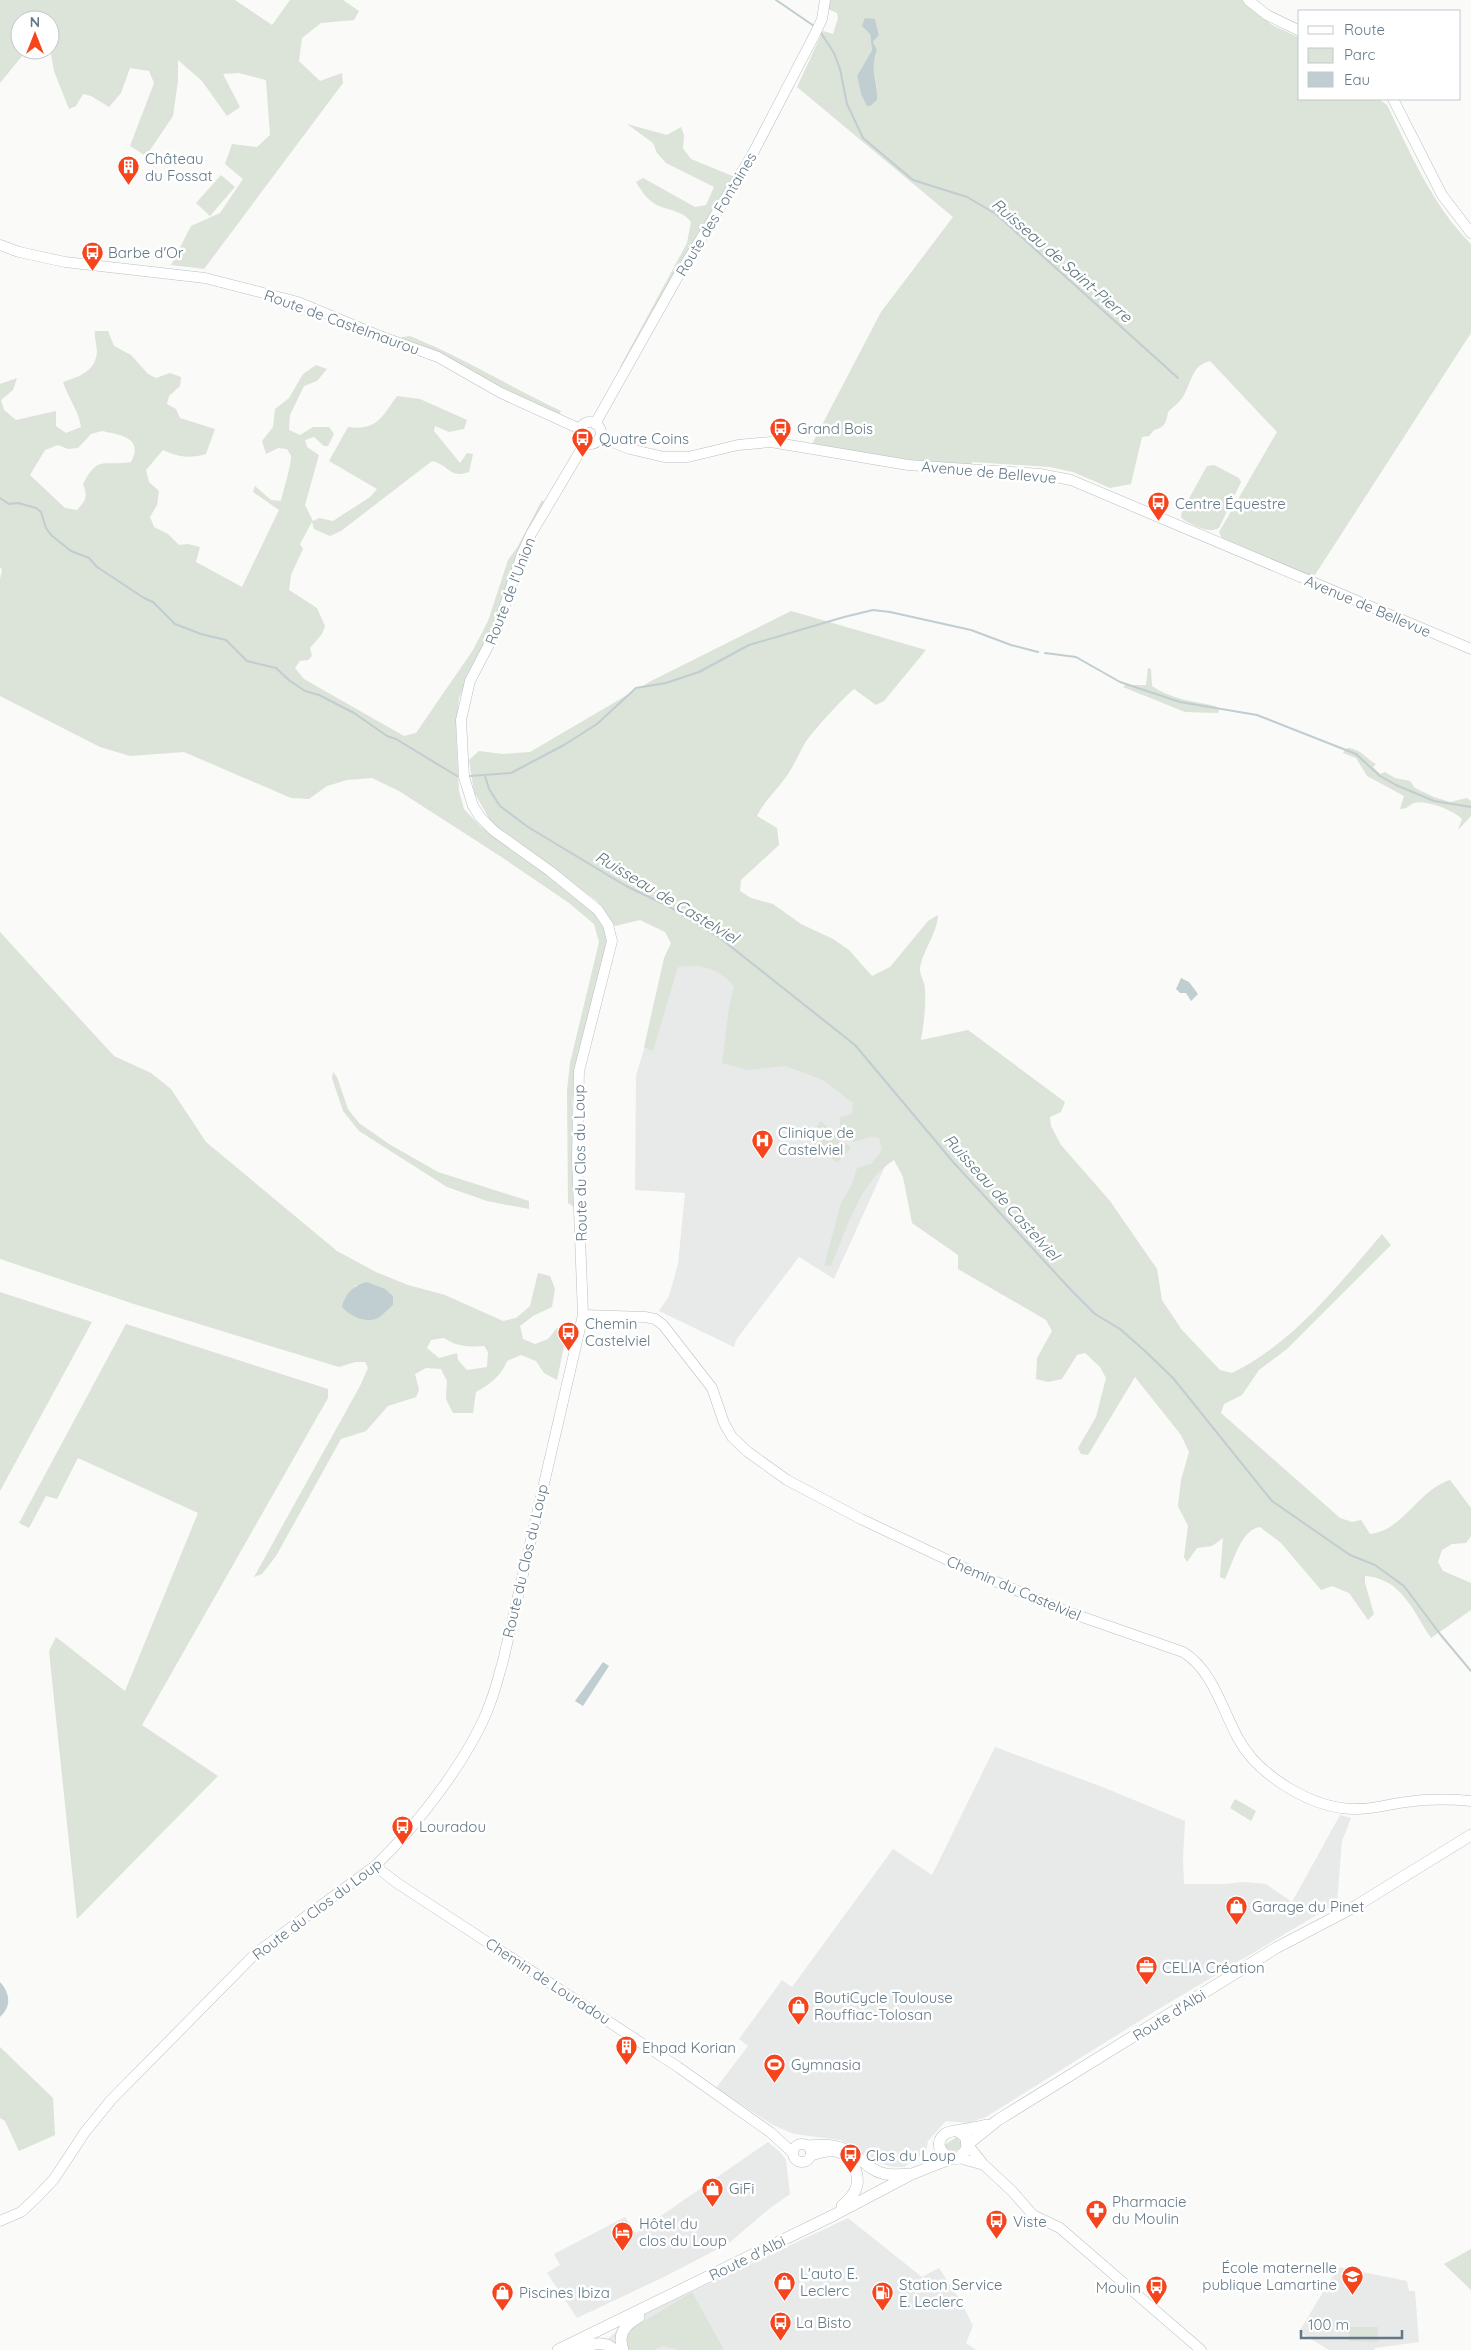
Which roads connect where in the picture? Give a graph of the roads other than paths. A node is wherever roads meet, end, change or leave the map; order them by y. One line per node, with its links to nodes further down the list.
1 (825, 0): 7 (street, Route des Fontaines)
2 (1248, 0): 3 (street)
3 (1298, 30)
4 (1394, 100): 5 (street)
5 (1471, 233)
6 (0, 245): 8 (street, Route de Castelmaurou)
7 (595, 424): 8 (street); 9 (street)
8 (580, 429): 10 (street)
9 (600, 437): 10 (street); 11 (street, Avenue de Bellevue)
10 (585, 443): 12 (street, Route de l'Union)
11 (1471, 649)
12 (464, 777): 13 (street, Route du Clos du Loup)
13 (582, 1315): 14 (street, Chemin du Castelviel); 16 (street, Route du Clos du Loup)
14 (1469, 1801)
15 (1471, 1836): 17 (main road, Route d'Albi)
16 (375, 1866): 21 (street, Chemin de Louradou); 26 (street, Route du Clos du Loup)
17 (998, 2120): 18 (main road, Route d'Albi); 19 (main road, Route d'Albi)
18 (957, 2131): 19 (main road); 20 (main road)
19 (968, 2145): 22 (main road); 23 (street)
20 (940, 2146): 22 (main road); 24 (main road, Route d'Albi)
21 (802, 2150): 24 (main road); 25 (main road)
22 (955, 2158): 23 (street); 24 (main road, Route d'Albi)
23 (984, 2165): 35 (street)
24 (912, 2174): 25 (main road, Route d'Albi)
25 (834, 2215): 28 (main road, Route d'Albi)
26 (5, 2220): 27 (street, Route du Clos du Loup)
27 (0, 2229)
28 (718, 2271): 29 (main road, Route d'Albi); 34 (main road)
29 (580, 2338): 30 (main road, Route d'Albi); 31 (main road, Route d'Albi)
30 (550, 2350)
31 (558, 2350)
32 (573, 2350): 33 (main road)
33 (614, 2350)
34 (623, 2350)
35 (1201, 2350)

